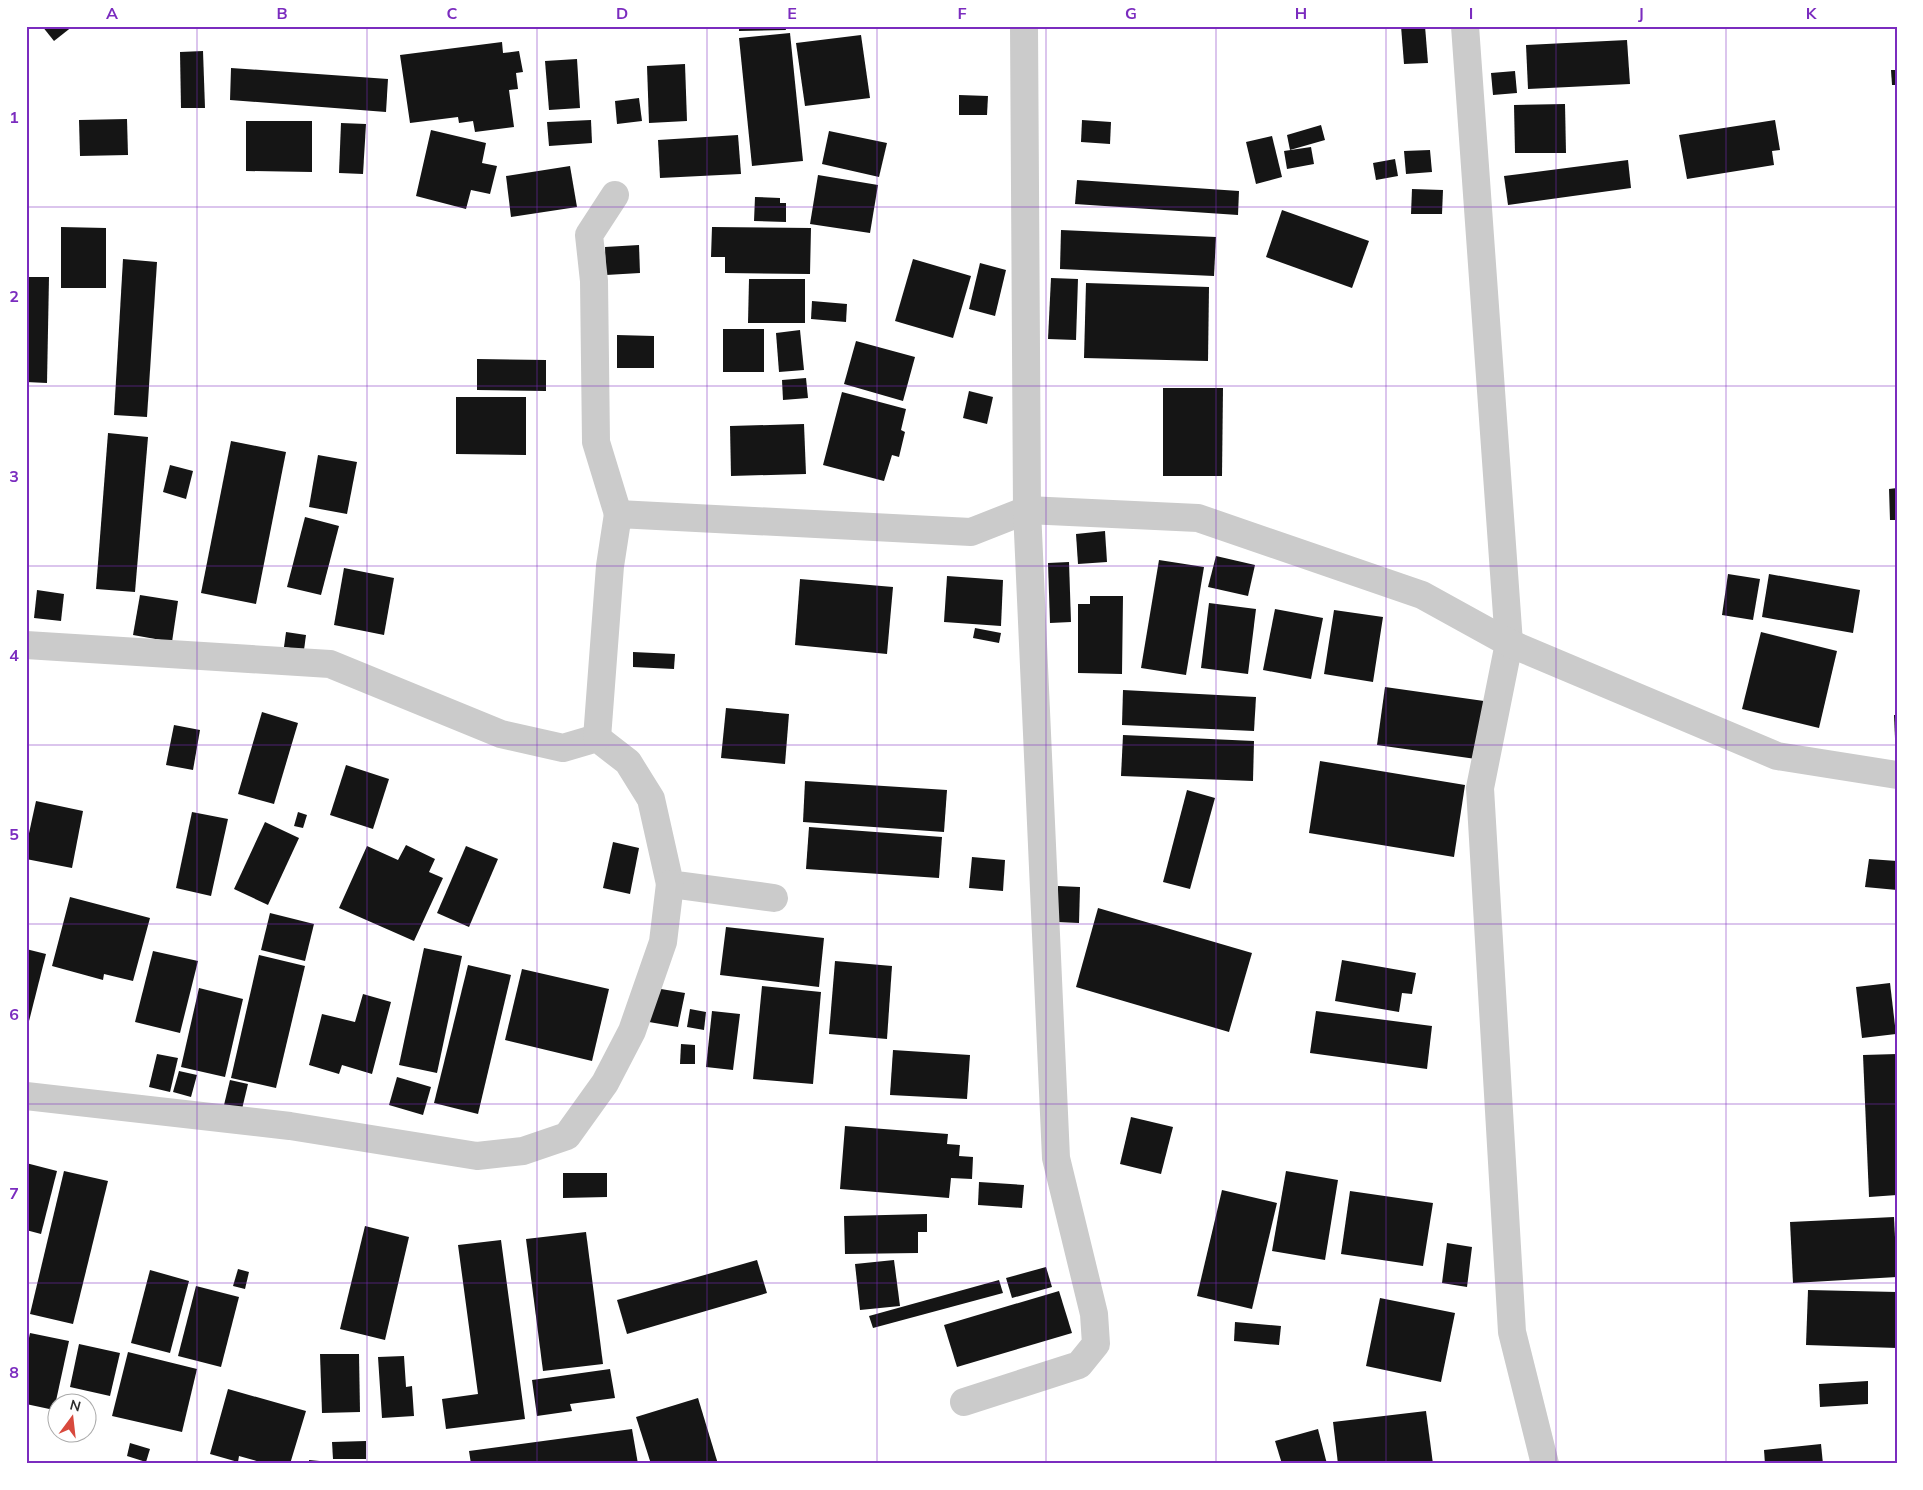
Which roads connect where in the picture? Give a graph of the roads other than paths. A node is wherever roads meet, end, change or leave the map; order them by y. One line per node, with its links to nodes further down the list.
1 (1024, 26): 4 (street)
2 (1465, 26): 6 (street)
3 (615, 195): 5 (street)
4 (1026, 510): 5 (street); 6 (street); 13 (street)
5 (618, 514): 8 (street)
6 (1509, 643): 9 (street); 14 (street)
7 (26, 644): 8 (street)
8 (597, 738): 10 (street)
9 (1897, 775)
10 (670, 884): 11 (street); 12 (street)
11 (774, 898)
12 (26, 1096)
13 (964, 1402)
14 (1545, 1464)

